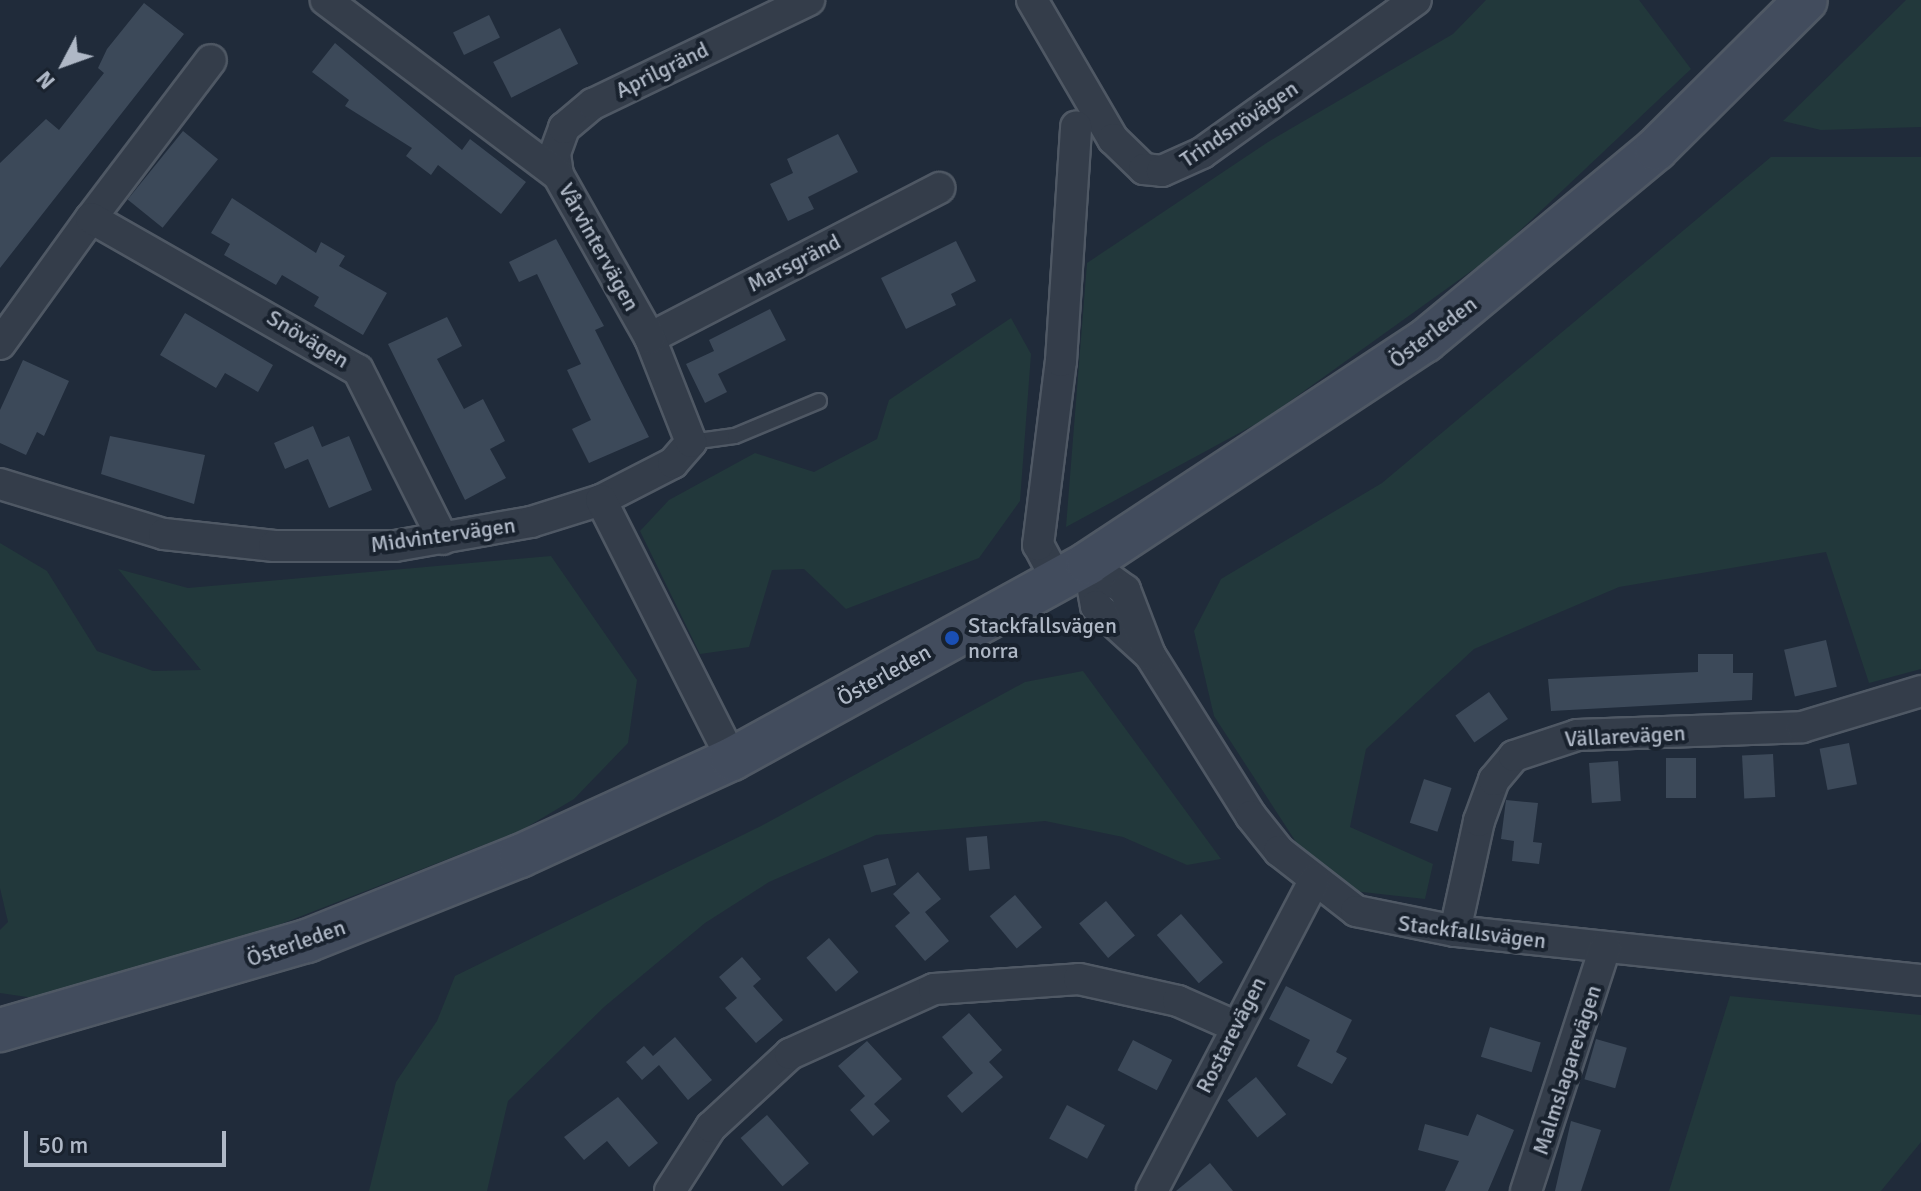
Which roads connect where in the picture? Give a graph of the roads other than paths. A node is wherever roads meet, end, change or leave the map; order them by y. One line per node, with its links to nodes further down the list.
1 (326, 0): 8 (street, Vårvintervägen)
2 (809, 0): 8 (street, Aprilgränd)
3 (1032, 0): 4 (street, Trindsnövägen)
4 (1416, 0)
5 (1806, 0): 18 (main road, Österleden)
6 (211, 60): 10 (street)
7 (1076, 126): 18 (street)
8 (558, 175): 11 (street, Vårvintervägen)
9 (939, 188): 11 (street, Marsgränd)
10 (91, 218): 12 (street); 17 (street, Snövägen)
11 (650, 338): 14 (street, Vårvintervägen)
12 (0, 344)
13 (819, 401): 14 (lane)
14 (691, 442): 16 (street)
15 (0, 484): 17 (street, Midvintervägen)
16 (601, 500): 17 (street, Midvintervägen); 20 (street)
17 (443, 539)
18 (1072, 572): 20 (main road, Österleden); 21 (street, Stackfallsvägen)
19 (1921, 691): 22 (street, Vällarevägen)
20 (732, 759): 26 (main road, Österleden)
21 (1314, 881): 22 (street, Stackfallsvägen); 25 (street, Rostarevägen)
22 (1455, 931): 23 (street, Stackfallsvägen)
23 (1605, 948): 24 (street, Stackfallsvägen); 29 (street, Malmslagarevägen)
24 (1921, 980)
25 (1235, 1026): 27 (street); 28 (street, Rostarevägen)
26 (0, 1030)
27 (670, 1191)
28 (1152, 1191)
29 (1526, 1191)

